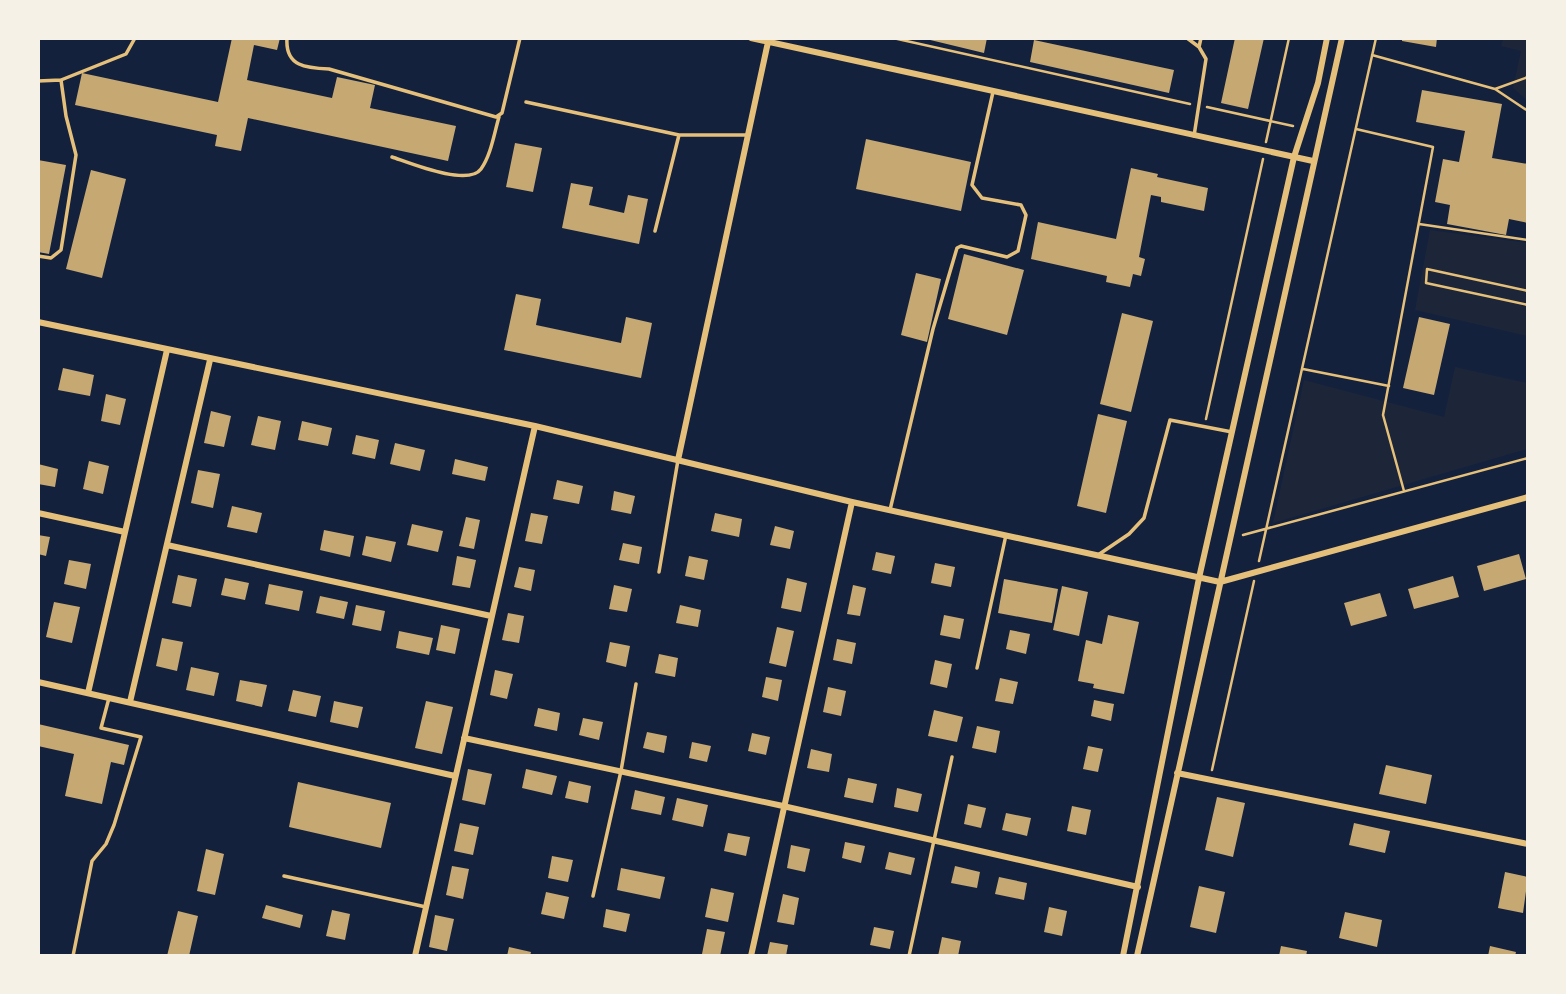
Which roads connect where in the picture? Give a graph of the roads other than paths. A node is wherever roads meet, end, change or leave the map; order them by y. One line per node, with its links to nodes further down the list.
1 (135, 38): 12 (lane)
2 (287, 38): 15 (lane)
3 (520, 38): 15 (lane)
4 (1187, 38): 10 (lane)
5 (1201, 38): 10 (lane)
6 (1327, 38): 20 (street)
7 (1342, 38): 21 (street)
8 (752, 39): 9 (street)
9 (768, 42): 13 (street); 17 (street)
10 (1199, 47): 18 (lane)
11 (38, 80): 12 (lane)
12 (61, 80): 23 (lane)
13 (993, 92): 18 (street); 32 (lane)
14 (526, 102): 16 (lane)
15 (499, 117): 19 (lane)
16 (679, 135): 17 (lane); 22 (lane)
17 (748, 135): 29 (street)
18 (1194, 136): 20 (street)
19 (392, 157)
20 (1294, 157): 21 (street); 28 (street)
21 (1312, 161): 40 (street)
22 (655, 231)
23 (38, 256)
24 (38, 322): 25 (street)
25 (167, 350): 26 (street); 34 (street)
26 (210, 360): 27 (street); 36 (street)
27 (535, 426): 29 (street); 41 (street)
28 (1232, 432): 37 (lane); 39 (street)
29 (678, 460): 31 (street); 38 (lane)
30 (1528, 497): 40 (street)
31 (852, 502): 32 (street); 53 (street)
32 (890, 510): 35 (street)
33 (38, 513): 34 (street)
34 (125, 532): 45 (street)
35 (1006, 535): 37 (street); 42 (lane)
36 (167, 545): 41 (street); 47 (street)
37 (1097, 555): 39 (street)
38 (659, 572)
39 (1199, 578): 40 (street); 57 (street)
40 (1220, 583): 51 (street)
41 (491, 616): 48 (street)
42 (977, 668)
43 (38, 682): 45 (street)
44 (636, 684): 50 (lane)
45 (88, 693): 46 (street)
46 (109, 698): 47 (street); 61 (lane)
47 (130, 702): 52 (street)
48 (464, 738): 50 (street); 52 (street)
49 (952, 757): 54 (lane)
50 (621, 771): 53 (street); 58 (lane)
51 (1177, 773): 55 (street); 60 (street)
52 (455, 776): 59 (street)
53 (783, 806): 54 (street); 63 (street)
54 (935, 841): 57 (street); 64 (lane)
55 (1528, 844)
56 (284, 876): 59 (lane)
57 (1138, 887): 65 (street)
58 (593, 896)
59 (426, 907): 62 (street)
60 (1138, 955)
61 (73, 956)
62 (415, 956)
63 (751, 956)
64 (909, 956)
65 (1123, 956)

